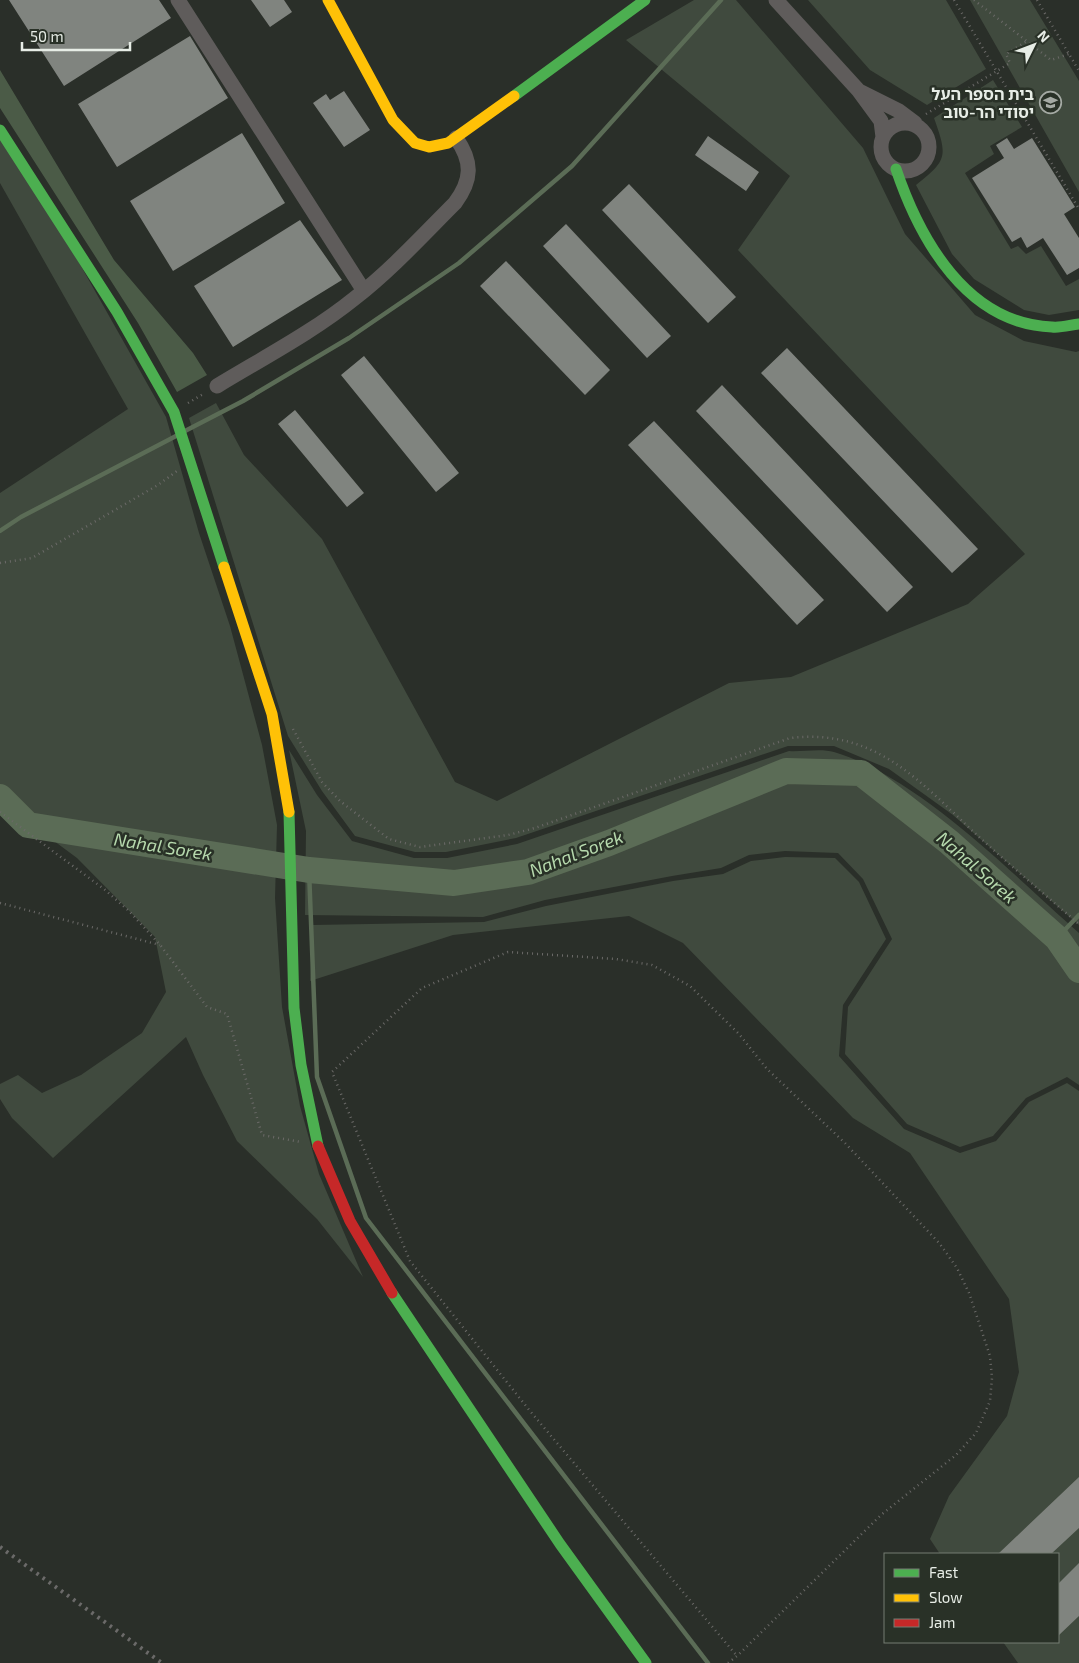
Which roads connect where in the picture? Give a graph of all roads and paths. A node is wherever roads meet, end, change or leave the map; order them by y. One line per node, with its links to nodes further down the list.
1 (178, 0): 19 (street)
2 (328, 0): 16 (main road)
3 (645, 0): 16 (main road)
4 (776, 0): 12 (street)
5 (954, 0): 10 (path)
6 (974, 0): 8 (path)
7 (1037, 0): 9 (path)
8 (1027, 42): 9 (path); 10 (path)
9 (1069, 54): 11 (path)
10 (996, 71): 13 (path); 18 (path)
11 (1079, 71)
12 (859, 91): 13 (street); 15 (street)
13 (918, 126): 15 (street); 17 (street)
14 (0, 130): 22 (main road)
15 (883, 137): 17 (street)
16 (456, 138): 19 (street)
17 (896, 169): 20 (main road)
18 (1079, 209)
19 (364, 291): 21 (street)
20 (1079, 324)
21 (216, 386): 22 (path)
22 (174, 412): 23 (main road)
23 (190, 461): 24 (path); 30 (main road)
24 (0, 563)
25 (293, 727): 28 (path)
26 (0, 812): 29 (path)
27 (0, 903): 29 (path)
28 (1079, 924)
29 (161, 946): 30 (path)
30 (318, 1146): 32 (main road)
31 (737, 1656): 31 (path); 33 (path)
32 (646, 1663)
33 (728, 1663)

